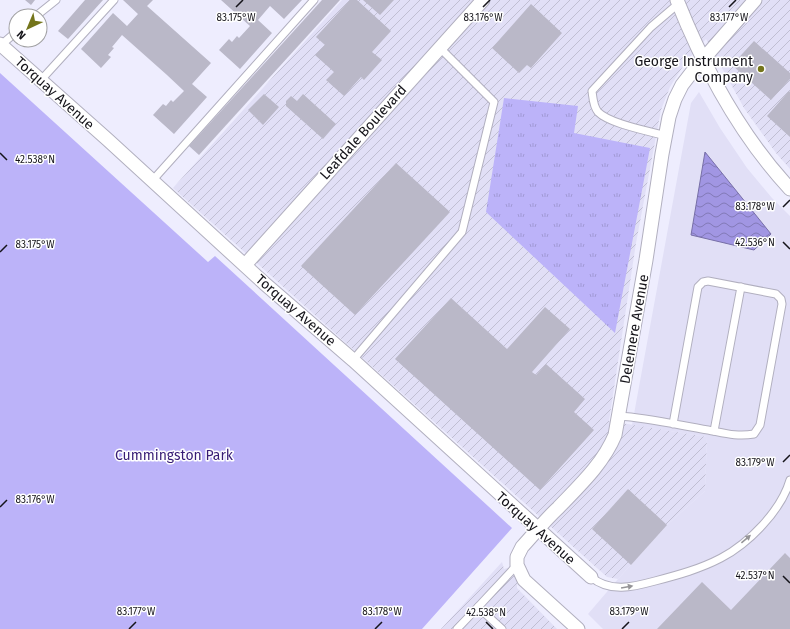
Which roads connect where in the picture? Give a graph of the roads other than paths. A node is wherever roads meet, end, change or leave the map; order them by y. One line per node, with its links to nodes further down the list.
1 (56, 0): 7 (lane)
2 (114, 0): 11 (lane)
3 (314, 0): 13 (lane)
4 (483, 0): 9 (street, Leafdale Boulevard)
5 (755, 0): 10 (street, Delemere Avenue)
6 (678, 2): 10 (street); 12 (lane)
7 (46, 8)
8 (0, 44): 11 (street, Torquay Avenue)
9 (440, 47): 15 (street, Leafdale Boulevard); 17 (lane)
10 (703, 59): 12 (street, Delemere Avenue); 14 (street)
11 (41, 80): 13 (street, Torquay Avenue)
12 (666, 136): 18 (street, Delemere Avenue)
13 (152, 181): 15 (street, Torquay Avenue)
14 (790, 189)
15 (244, 265): 17 (street, Torquay Avenue)
16 (741, 287): 19 (lane); 20 (lane); 20 (lane)
17 (353, 360): 22 (street, Torquay Avenue)
18 (619, 416): 19 (lane); 22 (street, Delemere Avenue)
19 (672, 424): 20 (lane)
20 (714, 431)
21 (790, 480): 24 (lane, one-way to 21)
22 (538, 529): 23 (street, Delemere Avenue); 24 (street, Torquay Avenue)
23 (517, 565): 25 (lane); 28 (street)
24 (591, 577)
25 (478, 607): 26 (lane); 27 (lane)
26 (457, 629)
27 (502, 629)
28 (578, 629)

